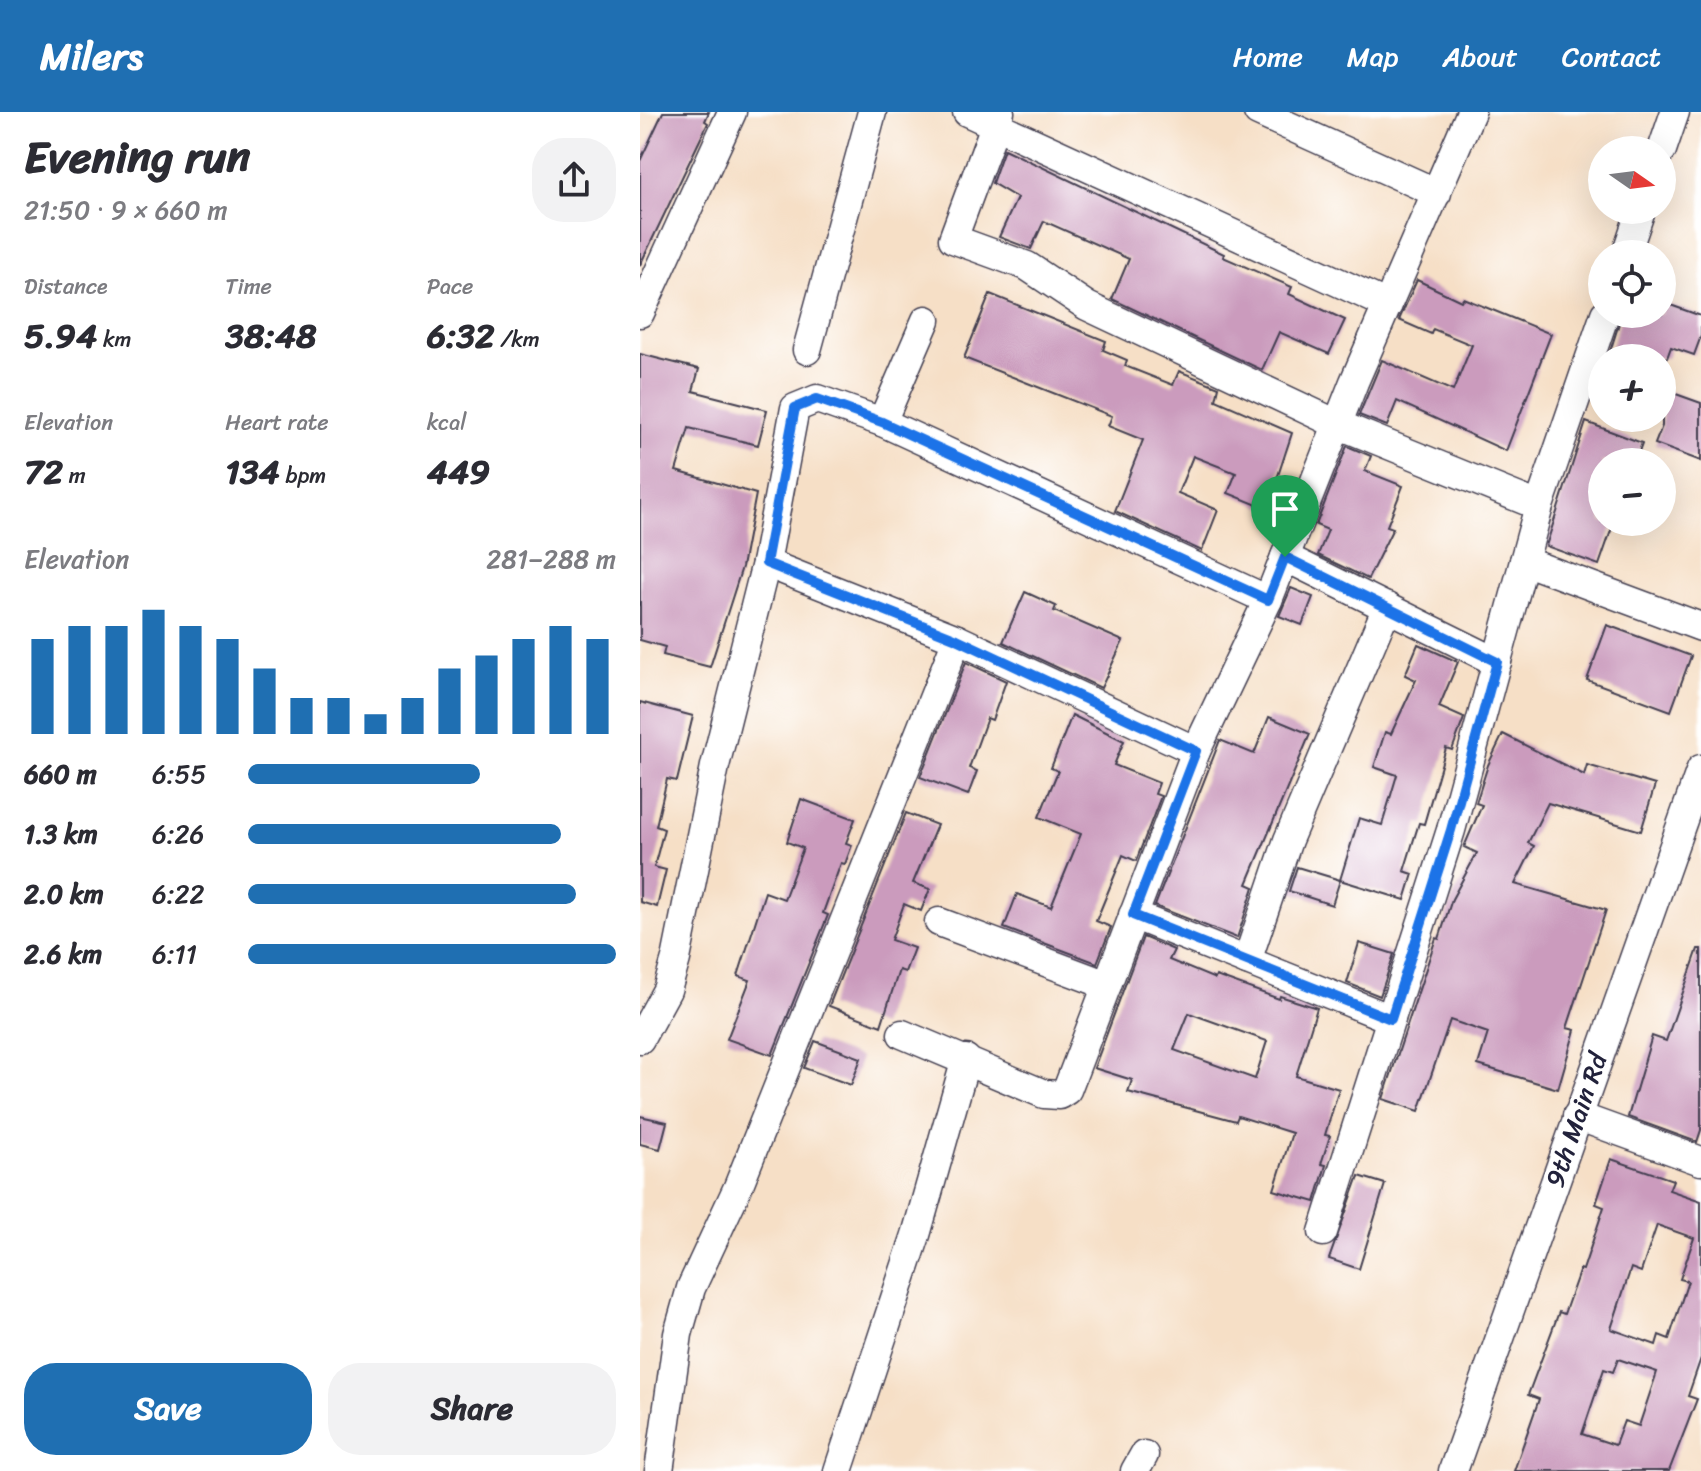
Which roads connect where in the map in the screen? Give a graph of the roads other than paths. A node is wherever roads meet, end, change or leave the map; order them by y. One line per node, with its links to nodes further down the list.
1 (732, 112): 11 (street)
2 (872, 112): 14 (street)
3 (967, 112): 7 (street)
4 (1258, 112): 9 (street)
5 (1471, 112): 9 (street)
6 (1675, 112): 8 (street)
7 (997, 118): 10 (street); 16 (street)
8 (1667, 136)
9 (1437, 193): 10 (street)
10 (1388, 305): 16 (street)
11 (640, 313)
12 (926, 320): 15 (street)
13 (1600, 328): 17 (street)
14 (807, 350)
15 (882, 422): 20 (street); 21 (street)
16 (1337, 424): 17 (street); 18 (street)
17 (1539, 506): 19 (street)
18 (1285, 557): 21 (street); 22 (street)
19 (1524, 561): 23 (street); 25 (street)
20 (766, 563): 24 (street); 34 (street)
21 (1268, 600): 26 (street)
22 (1387, 607): 25 (street); 30 (street)
23 (1701, 627)
24 (957, 639): 26 (street); 39 (street)
25 (1497, 662): 32 (street)
26 (1196, 751): 28 (street)
27 (1701, 769): 36 (street, 9th Main Rd)
28 (1133, 915): 30 (street); 31 (street)
29 (939, 922): 31 (street)
30 (1247, 961): 32 (street)
31 (1107, 985): 35 (street)
32 (1391, 1019): 38 (street)
33 (902, 1034): 35 (street)
34 (640, 1039)
35 (966, 1059): 40 (street)
36 (1577, 1116): 37 (street); 41 (street, 9th Main Rd)
37 (1701, 1161)
38 (1323, 1232)
39 (659, 1471)
40 (838, 1471)
41 (1453, 1471)

